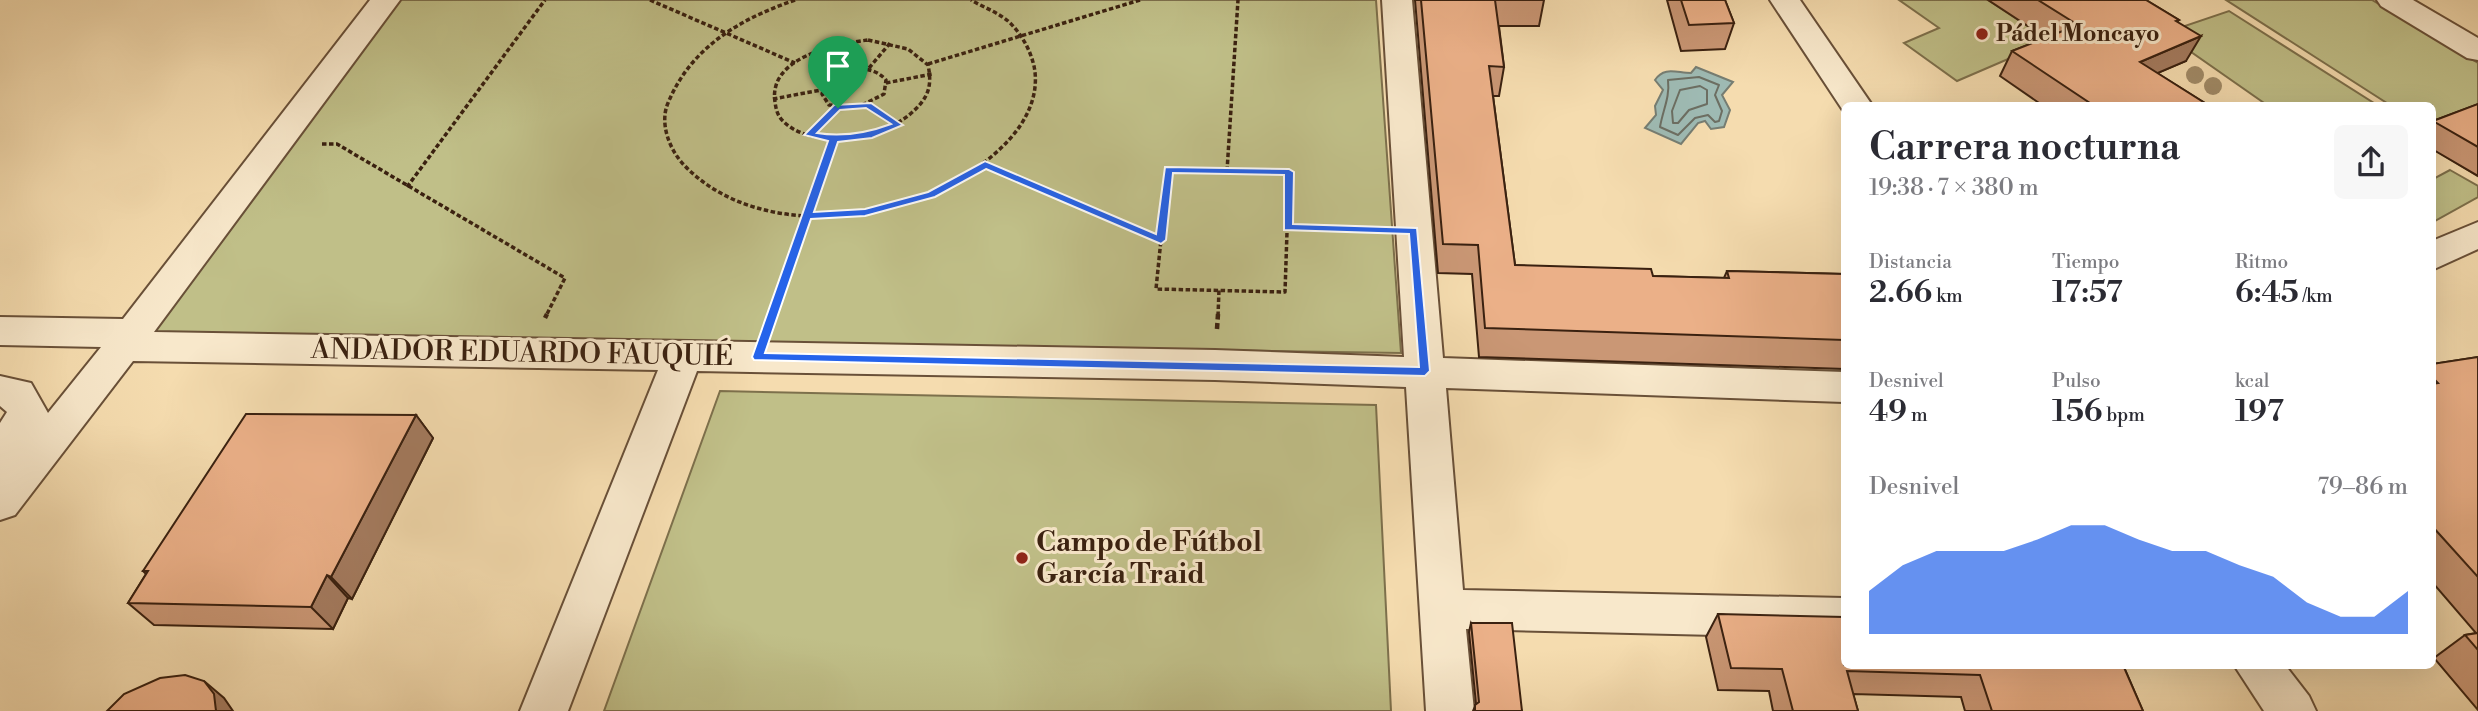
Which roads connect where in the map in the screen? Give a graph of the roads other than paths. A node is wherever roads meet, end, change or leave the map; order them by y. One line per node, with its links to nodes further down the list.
1 (384, 0): 10 (street)
2 (1397, 0): 12 (street)
3 (1785, 0): 6 (street)
4 (2392, 0): 5 (street)
5 (2478, 51)
6 (1854, 102)
7 (2478, 234): 8 (street)
8 (2436, 255)
9 (0, 331): 10 (street, ANDADOR EDUARDO FAUQUIÉ)
10 (128, 340): 11 (street, ANDADOR EDUARDO FAUQUIÉ); 16 (street)
11 (683, 356): 12 (street, ANDADOR EDUARDO FAUQUIÉ); 20 (street)
12 (1425, 371): 13 (street, ANDADOR EDUARDO FAUQUIÉ); 17 (street)
13 (1841, 387)
14 (0, 391): 15 (street)
15 (0, 457)
16 (0, 503)
17 (1442, 609): 18 (street); 21 (street)
18 (1841, 618)
19 (2260, 669): 22 (street)
20 (544, 711)
21 (1450, 711)
22 (2292, 711)

